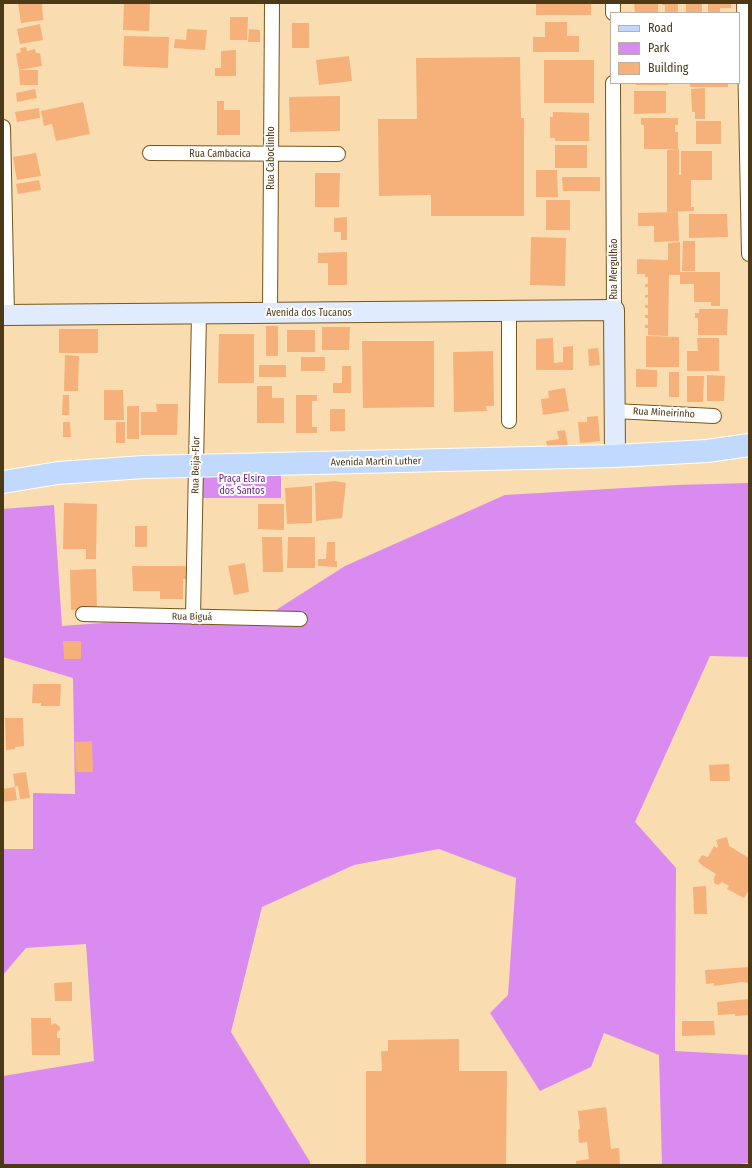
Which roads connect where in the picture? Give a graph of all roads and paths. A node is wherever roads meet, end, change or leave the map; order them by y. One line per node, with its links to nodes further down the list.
1 (272, 3): 6 (street, Rua Caboclinho)
2 (744, 3): 8 (street)
3 (613, 84): 9 (street, Rua Mergulhão)
4 (3, 127): 13 (street)
5 (150, 153): 6 (street, Rua Cambacica)
6 (271, 154): 7 (street, Rua Cambacica); 12 (street, Rua Caboclinho)
7 (338, 154)
8 (749, 254)
9 (614, 310): 10 (street, Avenida dos Tucanos); 14 (street, Rua Mergulhão)
10 (509, 312): 12 (street, Avenida dos Tucanos); 16 (street)
11 (199, 314): 12 (street, Avenida dos Tucanos); 13 (street, Avenida dos Tucanos); 19 (street, Rua Beija-Flor)
12 (270, 314)
13 (5, 315)
14 (614, 410): 15 (street, Rua Mineirinho); 18 (street, Rua Mergulhão)
15 (714, 416)
16 (509, 421)
17 (749, 445): 18 (main road, Avenida Martin Luther)
18 (615, 456): 19 (main road, Avenida Martin Luther)
19 (196, 466): 20 (main road, Avenida Martin Luther); 22 (street, Rua Beija-Flor)
20 (3, 482)
21 (83, 614): 22 (street, Rua Biguá)
22 (193, 617): 23 (street, Rua Biguá)
23 (300, 618)

